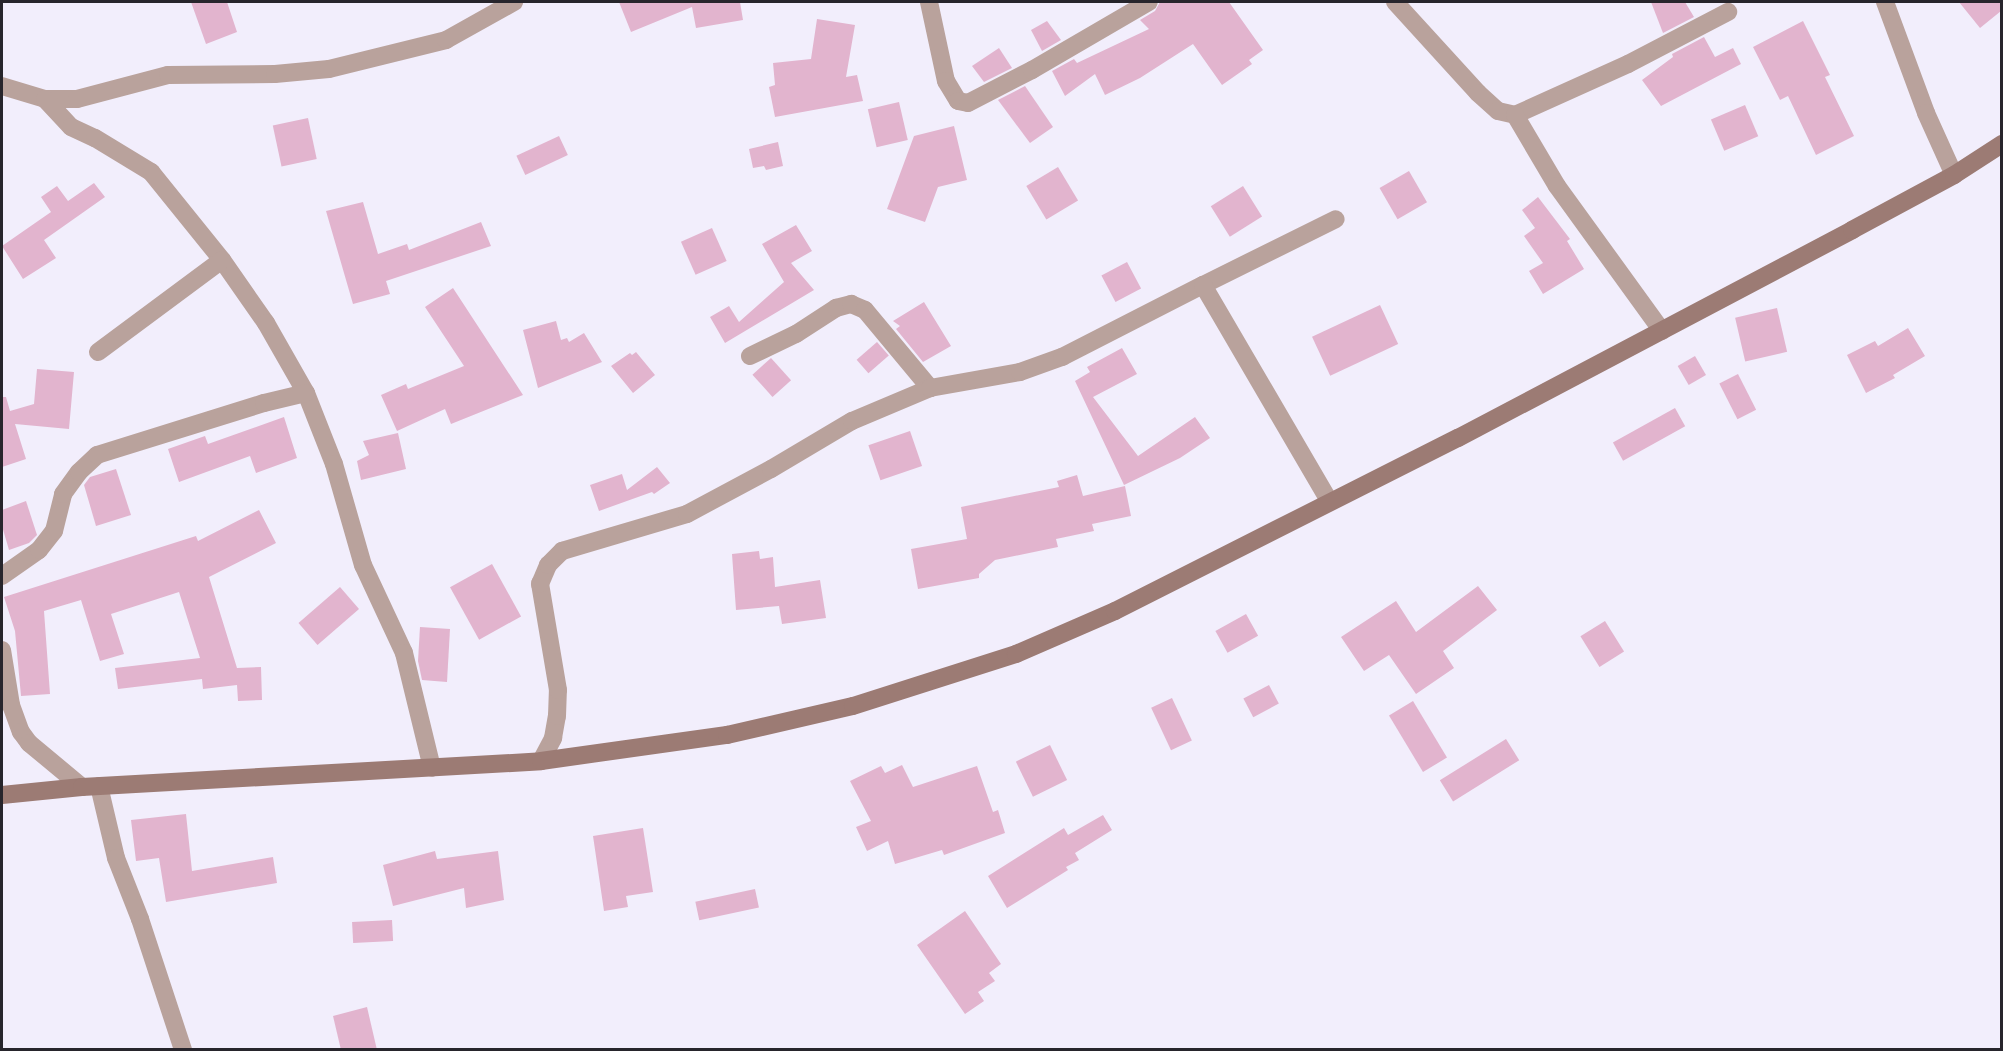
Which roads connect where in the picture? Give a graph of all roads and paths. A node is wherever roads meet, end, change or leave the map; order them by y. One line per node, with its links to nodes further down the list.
1 (514, 2): 8 (street)
2 (929, 2): 3 (street)
3 (1149, 2)
4 (1395, 2): 9 (street)
5 (1886, 2): 11 (street)
6 (1728, 12): 9 (street)
7 (2, 86): 8 (street)
8 (45, 99): 13 (street)
9 (1515, 115): 15 (street)
10 (2001, 144): 11 (main road)
11 (1954, 175): 15 (main road)
12 (1336, 219): 14 (street)
13 (222, 260): 16 (street); 19 (street)
14 (1203, 285): 18 (street); 20 (street)
15 (1662, 331): 20 (main road)
16 (98, 352)
17 (750, 356): 18 (street)
18 (930, 388): 23 (street)
19 (306, 393): 21 (street); 24 (street)
20 (1330, 502): 23 (main road)
21 (2, 576)
22 (2, 650): 25 (street)
23 (541, 761): 24 (main road)
24 (432, 768): 25 (main road)
25 (91, 787): 26 (main road); 27 (street)
26 (2, 795)
27 (183, 1050)

